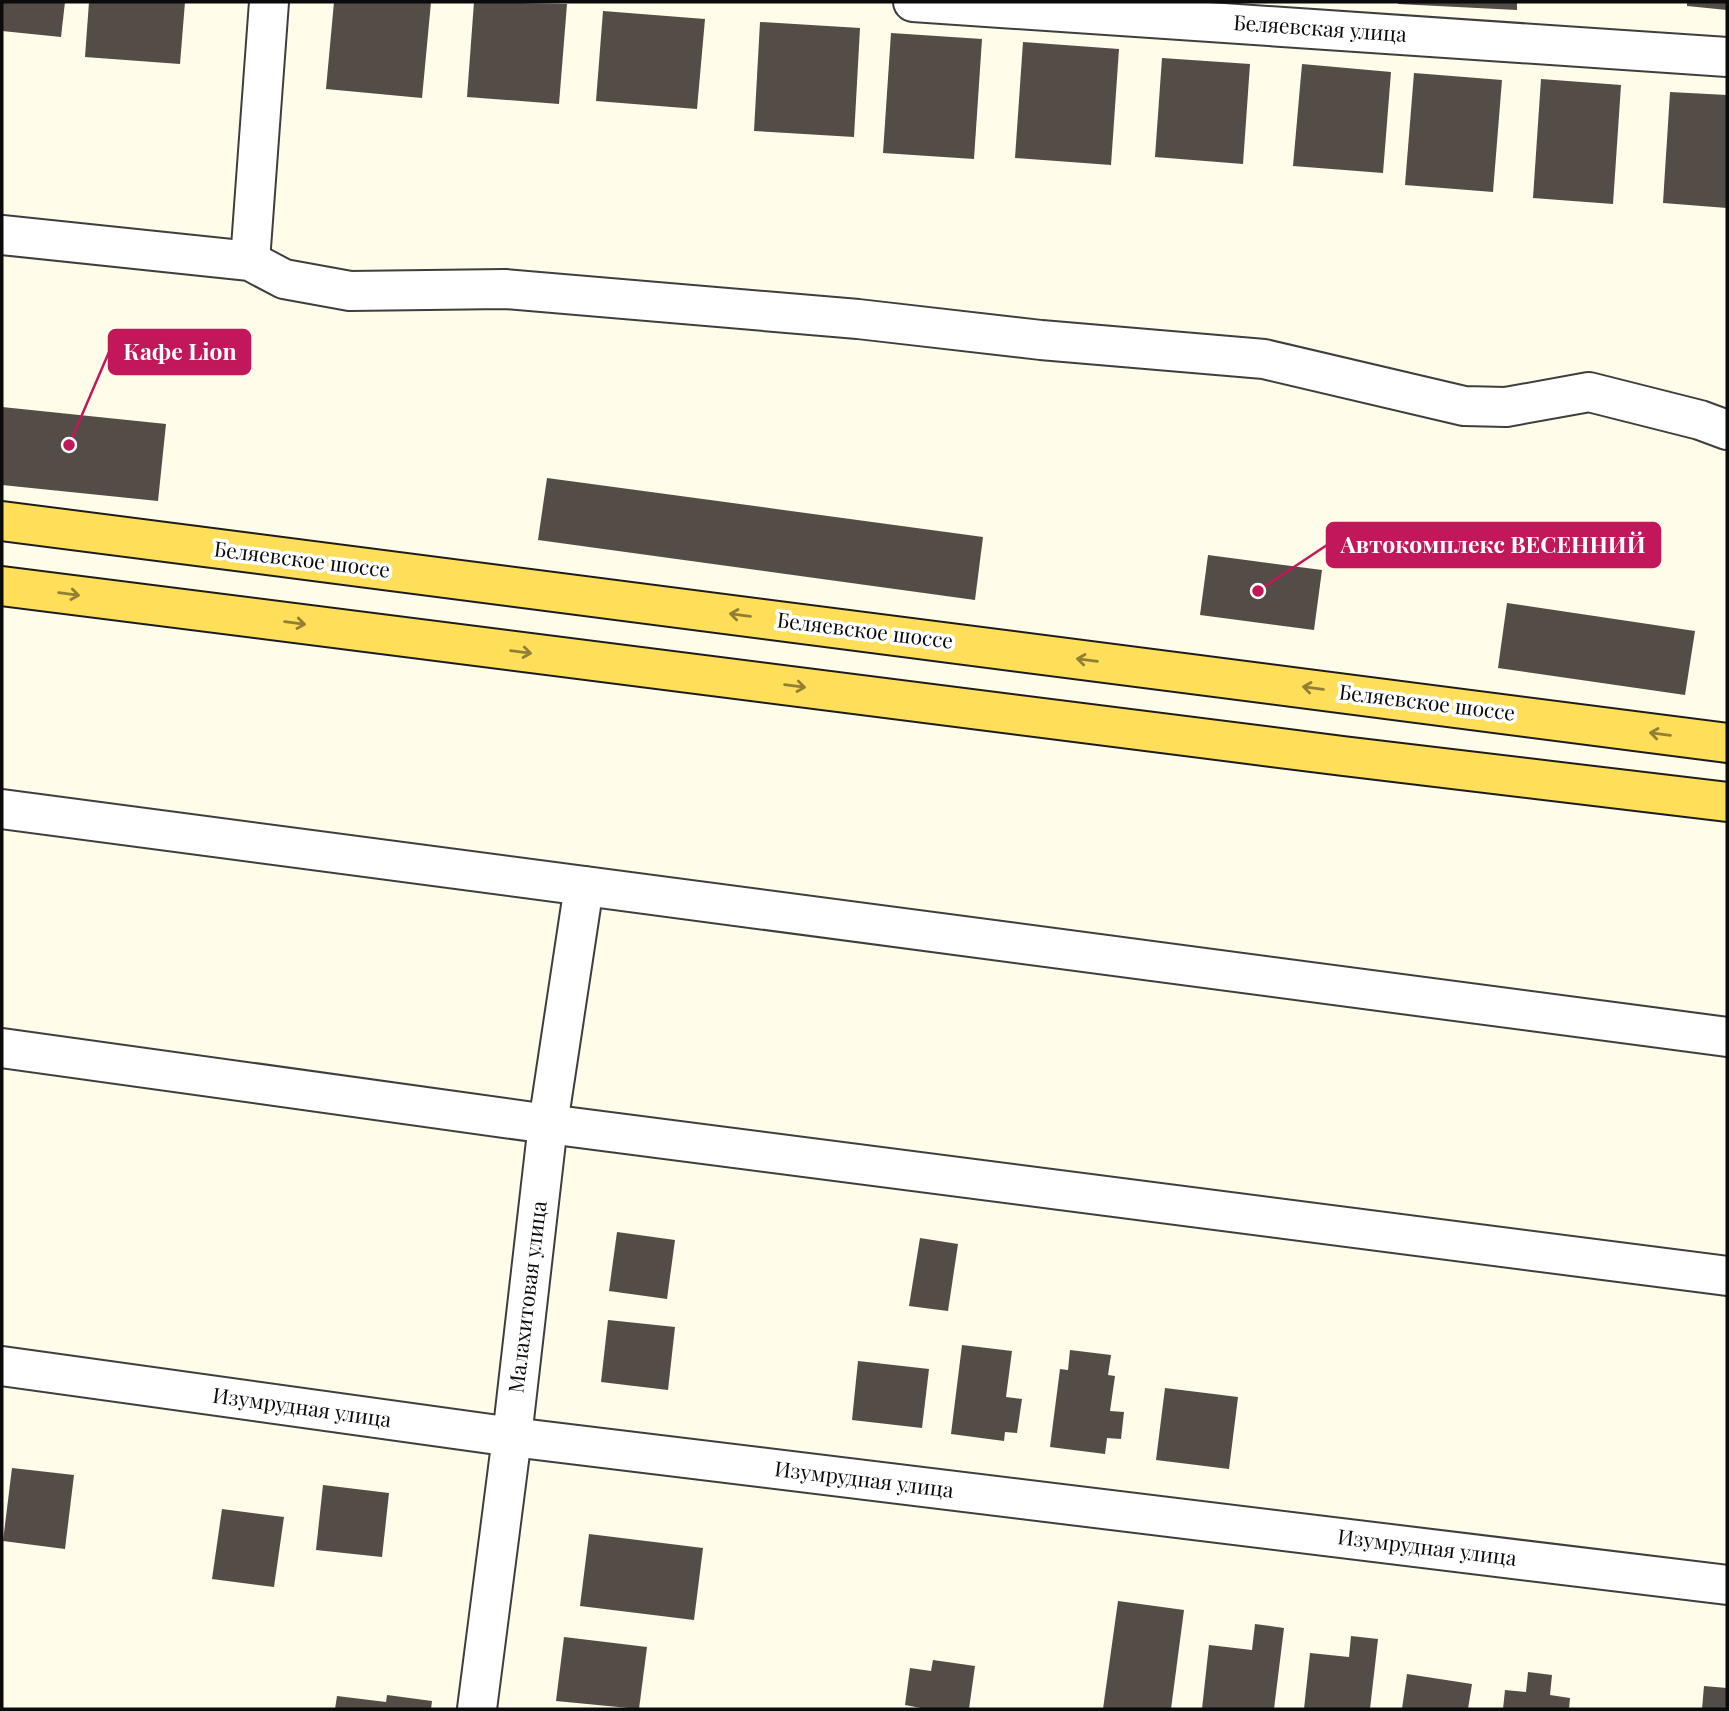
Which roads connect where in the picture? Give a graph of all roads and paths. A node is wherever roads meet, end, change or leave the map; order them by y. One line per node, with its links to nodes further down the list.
1 (269, 2): 5 (street)
2 (912, 2): 3 (street, Беляевская улица)
3 (1727, 57)
4 (2, 235): 5 (street)
5 (250, 261): 6 (street)
6 (1727, 430)
7 (2, 521): 9 (main road, Беляевское шоссе, one-way to 7)
8 (2, 586): 10 (main road, one-way to 10)
9 (1727, 743)
10 (1727, 802)
11 (2, 809): 12 (street)
12 (584, 886): 13 (street); 15 (street, Малахитовая улица)
13 (1727, 1037)
14 (2, 1048): 15 (street)
15 (548, 1124): 16 (street); 18 (street, Малахитовая улица)
16 (1727, 1276)
17 (2, 1366): 18 (street, Изумрудная улица)
18 (512, 1437): 19 (street, Изумрудная улица); 20 (street, Малахитовая улица)
19 (1727, 1584)
20 (477, 1709)

